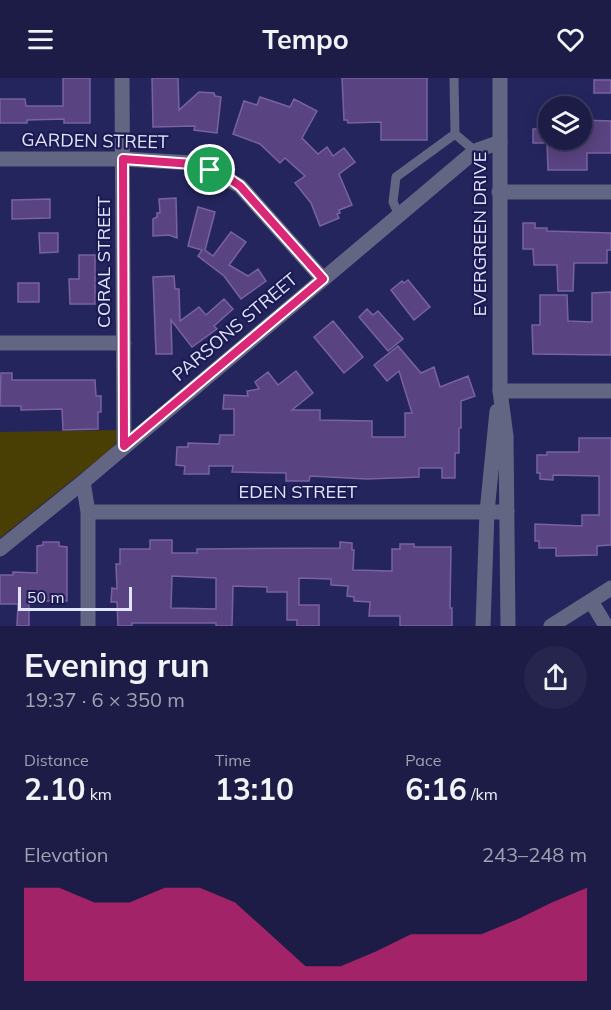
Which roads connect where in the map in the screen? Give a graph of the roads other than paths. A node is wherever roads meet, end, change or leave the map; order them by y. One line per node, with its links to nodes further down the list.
1 (122, 78): 8 (street, CORAL STREET)
2 (453, 78): 4 (lane)
3 (500, 78): 5 (street, EVERGREEN DRIVE)
4 (455, 134): 6 (lane); 11 (lane)
5 (500, 142): 6 (street, PARSONS STREET); 9 (street, EVERGREEN DRIVE)
6 (475, 151): 11 (street, PARSONS STREET)
7 (0, 159): 8 (street, GARDEN STREET)
8 (123, 159): 12 (street, GARDEN STREET); 13 (street, CORAL STREET)
9 (499, 192): 10 (street); 15 (street, EVERGREEN DRIVE)
10 (611, 192)
11 (399, 215): 12 (street, PARSONS STREET)
12 (323, 279): 17 (street, PARSONS STREET)
13 (124, 343): 14 (street); 17 (street, CORAL STREET)
14 (0, 344)
15 (500, 390): 16 (street); 20 (street, EVERGREEN DRIVE); 21 (street, EVERGREEN DRIVE)
16 (611, 391)
17 (124, 446): 18 (street, PARSONS STREET)
18 (84, 482): 19 (street); 22 (street, PARSONS STREET)
19 (88, 512): 20 (street, EDEN STREET); 25 (street)
20 (487, 512): 21 (street, EDEN STREET); 26 (street, EVERGREEN DRIVE)
21 (507, 512): 27 (street, EVERGREEN DRIVE)
22 (0, 549)
23 (611, 588): 24 (street)
24 (591, 601): 28 (street); 29 (street)
25 (88, 626)
26 (483, 626)
27 (508, 626)
28 (551, 626)
29 (606, 626)

